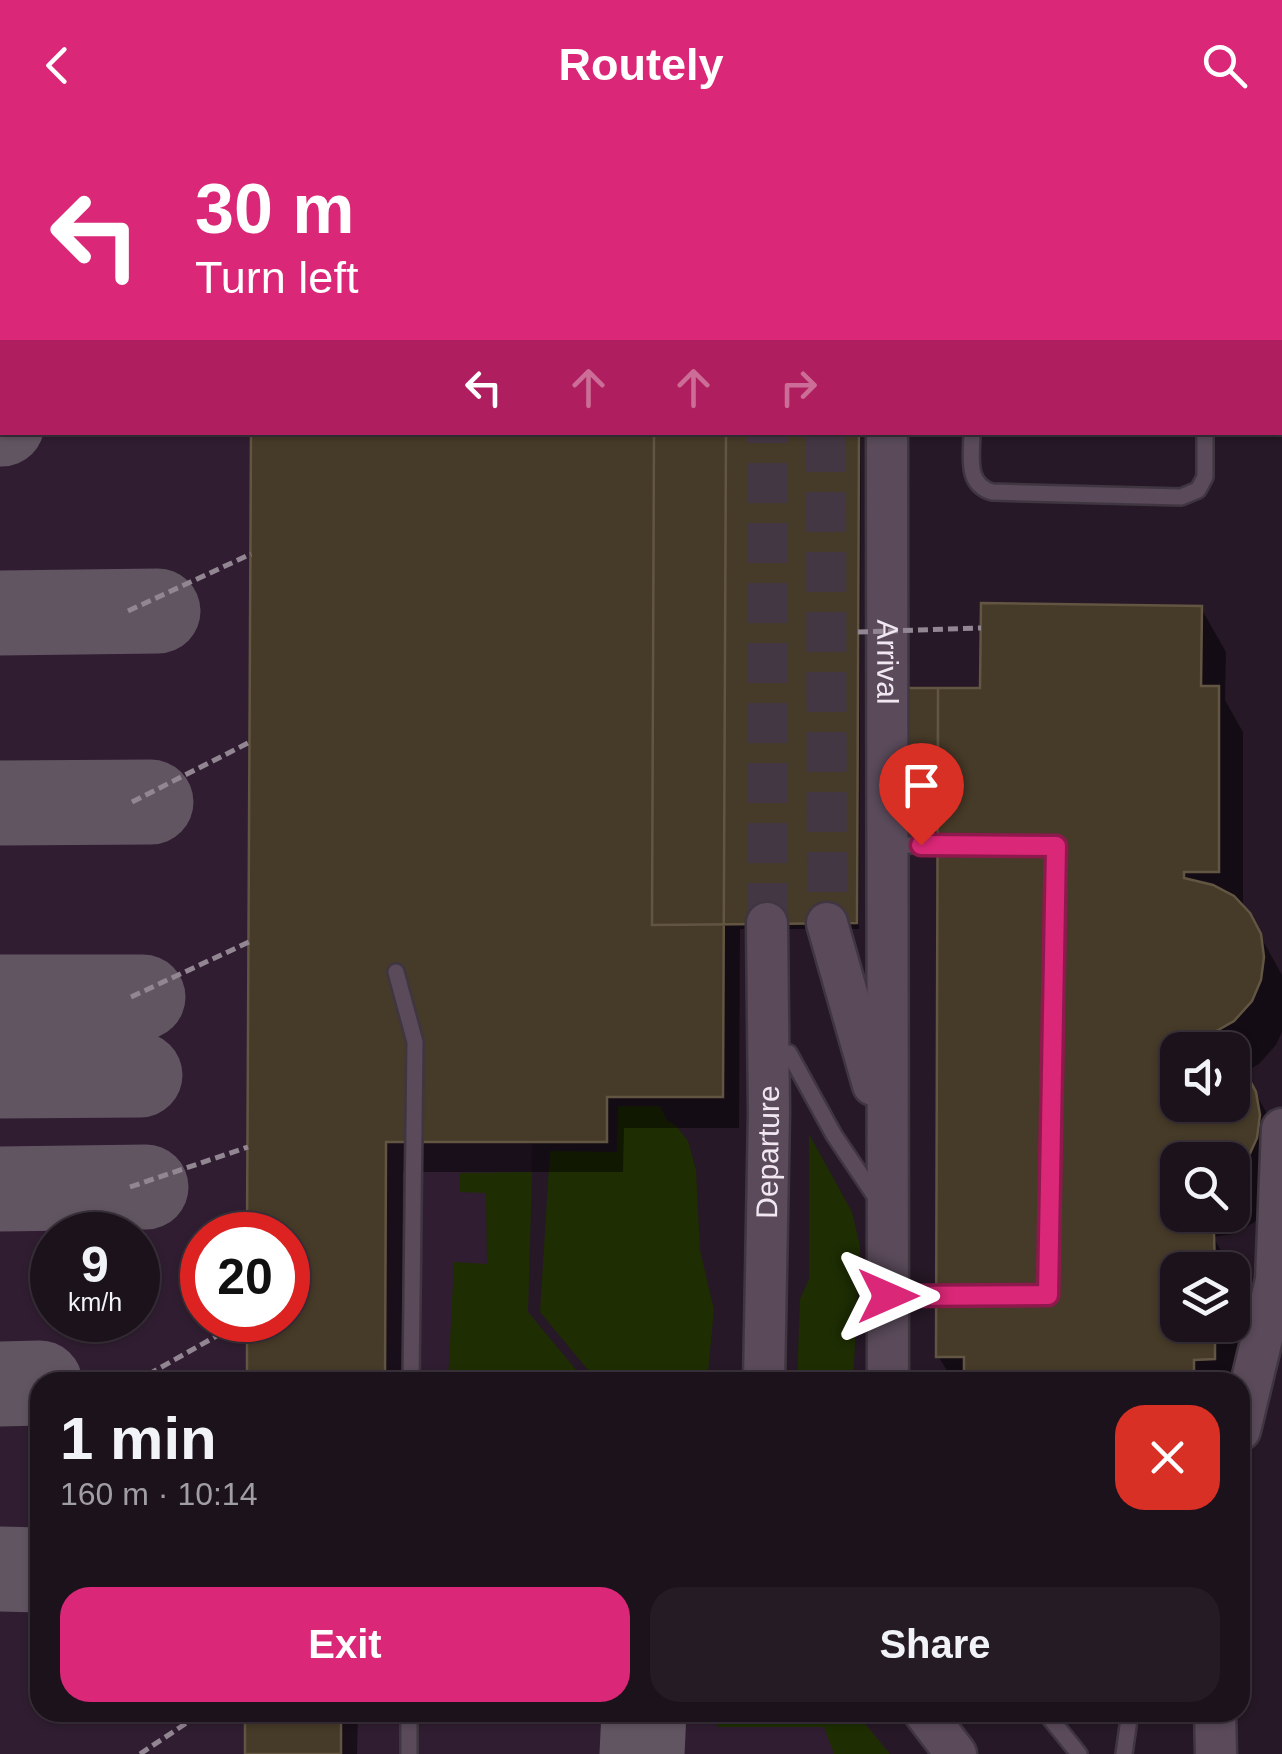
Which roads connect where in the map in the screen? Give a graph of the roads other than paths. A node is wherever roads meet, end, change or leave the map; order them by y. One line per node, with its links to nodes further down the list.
1 (887, 435): 4 (street, Arrival)
2 (972, 435): 3 (lane)
3 (1205, 435)
4 (887, 845): 10 (street, Arrival); 12 (lane)
5 (767, 923): 14 (street, Departure)
6 (827, 923): 10 (street, Arrival)
7 (396, 972): 13 (lane)
8 (789, 1053): 11 (lane)
9 (1282, 1129): 16 (street)
10 (887, 1132): 11 (street, Arrival)
11 (887, 1215): 12 (street, Arrival)
12 (888, 1296): 15 (street, Arrival)
13 (411, 1372)
14 (764, 1372)
15 (888, 1372)
16 (1250, 1388)
17 (409, 1722): 21 (lane)
18 (932, 1722): 22 (street)
19 (1053, 1722): 23 (lane)
20 (1129, 1722): 24 (lane)
21 (409, 1754)
22 (956, 1754)
23 (1079, 1754)
24 (1124, 1754)

